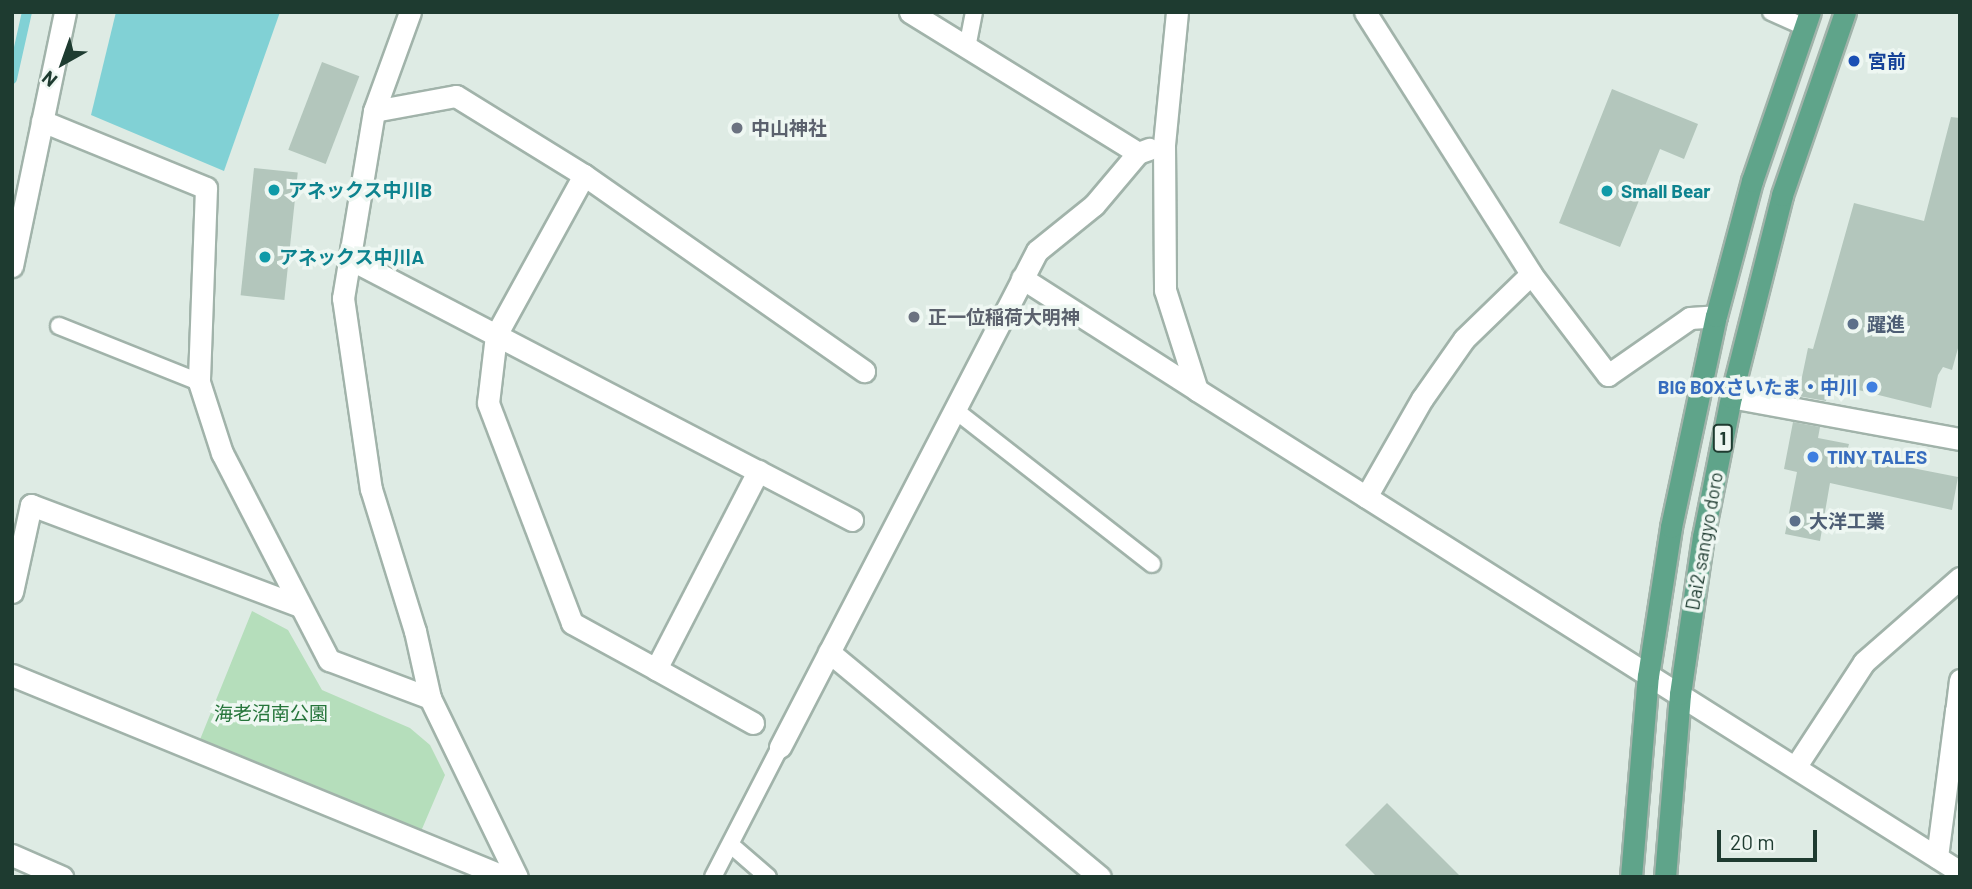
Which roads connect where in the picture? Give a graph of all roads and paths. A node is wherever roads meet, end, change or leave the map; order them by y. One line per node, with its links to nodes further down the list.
1 (65, 12): 12 (street)
2 (410, 12): 11 (street)
3 (910, 12): 10 (street)
4 (974, 12): 10 (lane)
5 (1177, 12): 13 (street)
6 (1365, 12): 18 (street)
7 (1771, 12): 9 (lane)
8 (1845, 12): 26 (main road, Dai2 sangyo doro / 1)
9 (1807, 19): 20 (main road, Dai2 sangyo doro / 1)
10 (967, 48): 14 (street)
11 (374, 111): 15 (street); 16 (street)
12 (42, 121): 17 (street); 24 (street)
13 (1164, 144): 14 (street); 25 (street)
14 (1138, 153): 19 (street)
15 (584, 175): 22 (street); 23 (street)
16 (350, 259): 22 (street); 42 (street)
17 (12, 267)
18 (1531, 274): 20 (street); 30 (street)
19 (1022, 278): 25 (street); 27 (street)
20 (1717, 316): 39 (main road, Dai2 sangyo doro / 1)
21 (59, 326): 24 (lane)
22 (496, 335): 29 (street); 37 (street)
23 (864, 371)
24 (200, 382): 35 (street)
25 (1197, 390): 30 (street)
26 (1731, 397): 28 (street); 41 (main road, Dai2 sangyo doro / 1)
27 (955, 410): 32 (lane); 36 (street)
28 (1960, 439)
29 (758, 471): 31 (street); 37 (street)
30 (1366, 497): 39 (street)
31 (852, 520)
32 (1152, 564)
33 (1960, 578): 46 (street)
34 (12, 592): 35 (street)
35 (300, 606): 42 (street)
36 (830, 652): 45 (street); 56 (street)
37 (656, 669): 44 (street)
38 (12, 675): 52 (street)
39 (1648, 676): 41 (street); 57 (main road, Dai2 sangyo doro / 1)
40 (1960, 680): 43 (street)
41 (1680, 694): 46 (street); 58 (main road, Dai2 sangyo doro / 1)
42 (430, 698): 53 (street)
43 (1958, 712): 49 (street)
44 (753, 723)
45 (780, 747): 47 (lane)
46 (1796, 766): 49 (street)
47 (731, 845): 54 (lane); 55 (lane)
48 (12, 855): 51 (street)
49 (1937, 857): 50 (street)
50 (1960, 872)
51 (62, 877)
52 (505, 877)
53 (517, 877)
54 (713, 877)
55 (768, 877)
56 (1100, 877)
57 (1631, 877)
58 (1665, 877)

